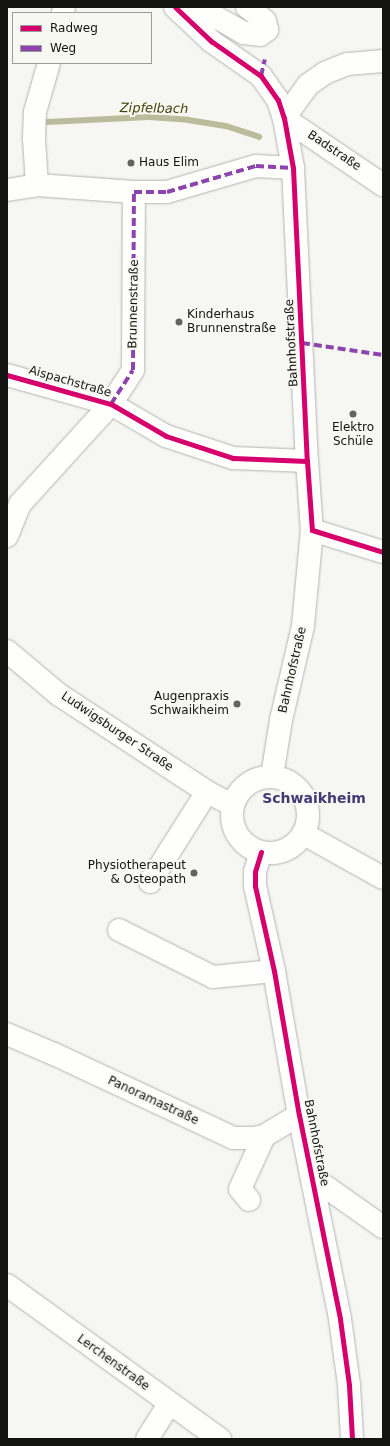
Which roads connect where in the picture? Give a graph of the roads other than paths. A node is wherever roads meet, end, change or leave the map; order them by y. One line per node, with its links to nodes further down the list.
1 (247, 7): 2 (street)
2 (177, 9): 5 (street, Bahnhofstraße)
3 (383, 61): 5 (street)
4 (49, 64): 7 (street)
5 (284, 118): 6 (street, Bahnhofstraße); 8 (street, Badstraße)
6 (292, 162): 10 (street); 13 (street, Bahnhofstraße)
7 (37, 184): 9 (street); 10 (street)
8 (383, 185)
9 (7, 190)
10 (134, 192): 12 (street, Brunnenstraße)
11 (7, 375): 12 (street, Aispachstraße)
12 (111, 404): 13 (street, Aispachstraße); 15 (street, Brunnenstraße)
13 (307, 461): 14 (street, Bahnhofstraße)
14 (312, 530): 16 (street); 18 (street, Bahnhofstraße)
15 (7, 536)
16 (383, 552)
17 (7, 651): 19 (street, Ludwigsburger Straße)
18 (272, 776): 20 (street); 21 (street)
19 (207, 792): 20 (street, Ludwigsburger Straße); 24 (street)
20 (232, 805): 22 (street)
21 (304, 834): 22 (street); 23 (street)
22 (261, 852): 26 (street, Bahnhofstraße)
23 (383, 878)
24 (150, 882)
25 (119, 930): 26 (street)
26 (274, 972): 28 (street, Bahnhofstraße)
27 (7, 1034): 29 (street, Panoramastraße)
28 (299, 1115): 29 (street, Panoramastraße); 30 (street, Bahnhofstraße)
29 (264, 1136): 31 (street)
30 (312, 1177): 32 (street); 37 (street, Bahnhofstraße)
31 (249, 1200)
32 (383, 1227)
33 (7, 1285): 34 (street, Lerchenstraße)
34 (169, 1404): 35 (street); 36 (street, Lerchenstraße)
35 (147, 1439)
36 (220, 1439)
37 (352, 1439)

